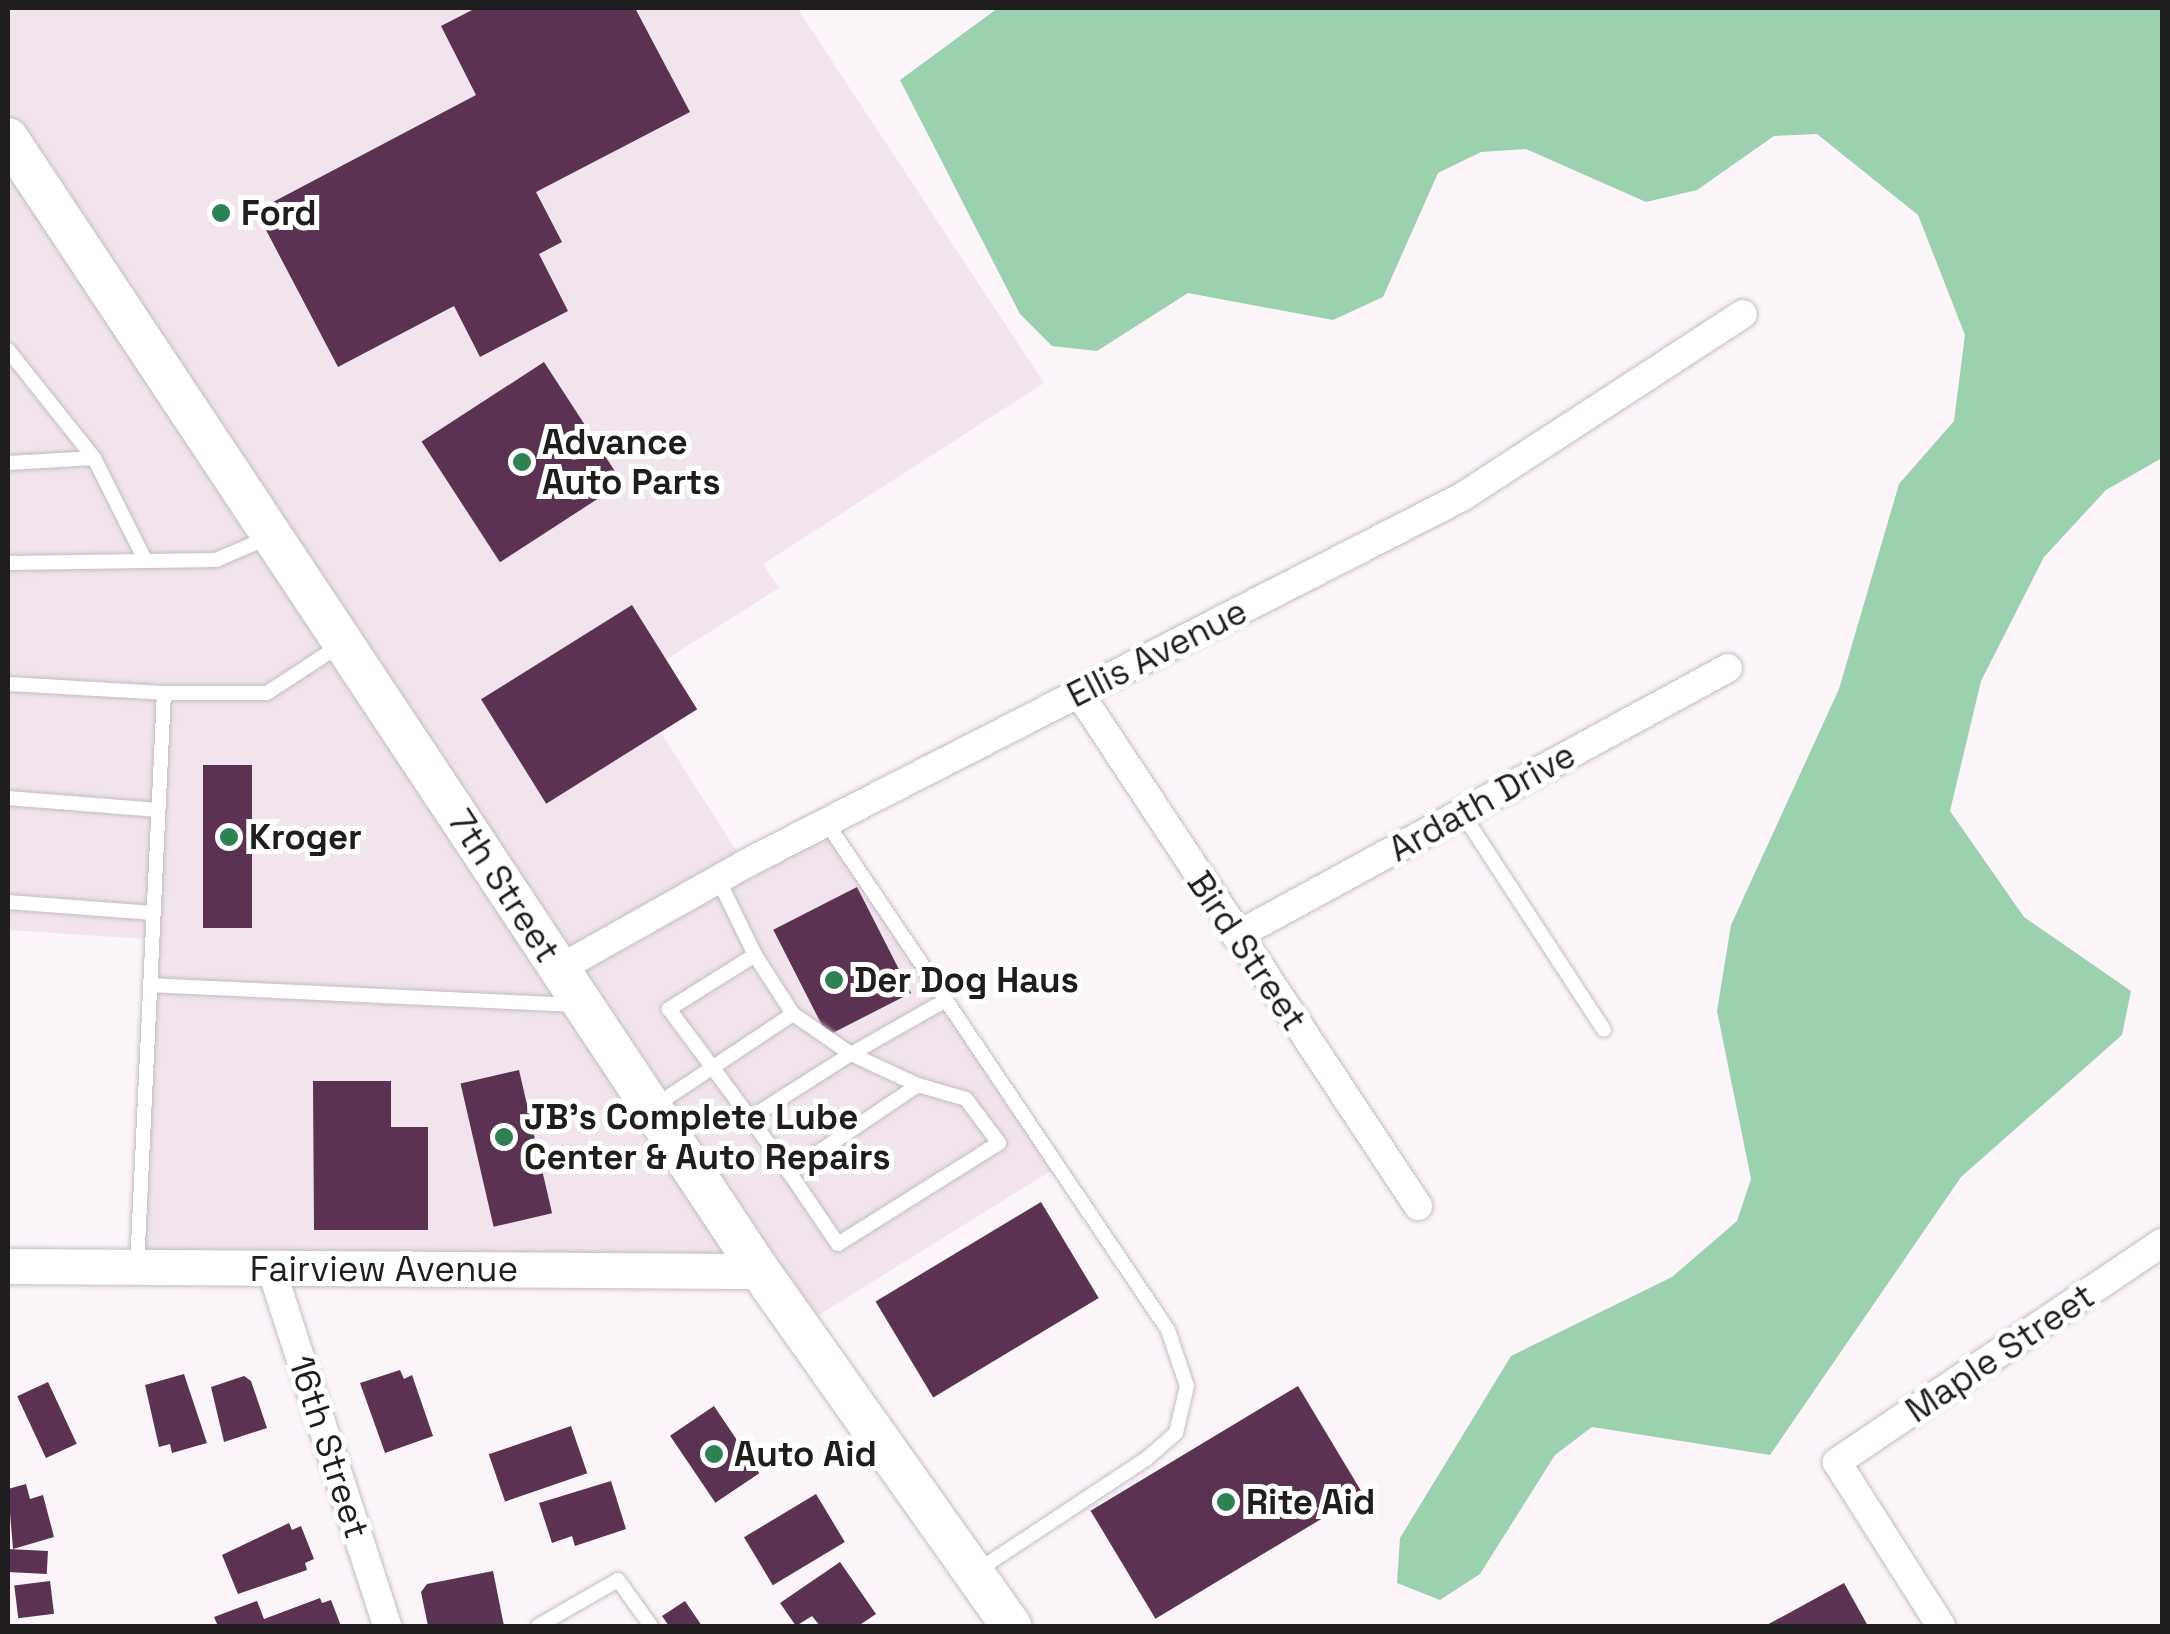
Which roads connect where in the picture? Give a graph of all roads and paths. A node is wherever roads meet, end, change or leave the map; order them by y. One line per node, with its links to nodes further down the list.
1 (8, 138): 7 (main road, 7th Street)
2 (1742, 314): 14 (street, Ellis Avenue)
3 (8, 350): 4 (lane)
4 (14, 367): 5 (lane)
5 (94, 458): 6 (lane); 8 (lane)
6 (8, 463)
7 (272, 536): 8 (lane); 10 (main road, 7th Street)
8 (144, 558): 9 (lane)
9 (8, 563)
10 (343, 643): 13 (lane); 24 (main road, 7th Street)
11 (1728, 668): 17 (street, Ardath Drive)
12 (8, 684): 13 (lane)
13 (164, 693): 16 (lane)
14 (1079, 693): 18 (street, Ellis Avenue); 22 (street, Bird Street)
15 (8, 798): 16 (lane)
16 (158, 810): 21 (lane)
17 (1462, 812): 22 (street, Ardath Drive); 29 (lane)
18 (826, 822): 19 (street, Ellis Avenue); 26 (lane)
19 (718, 879): 23 (lane); 24 (street, Ellis Avenue)
20 (8, 902): 21 (lane)
21 (154, 912): 25 (lane)
22 (1236, 936): 36 (street, Bird Street)
23 (755, 955): 28 (lane); 31 (lane)
24 (558, 969): 27 (main road, 7th Street)
25 (150, 985): 27 (lane); 39 (lane)
26 (946, 1000): 30 (lane); 42 (lane)
27 (582, 1005): 33 (main road, 7th Street)
28 (793, 1014): 30 (lane); 31 (lane)
29 (1604, 1030)
30 (851, 1054): 32 (lane); 34 (lane)
31 (708, 1069): 33 (lane); 34 (lane)
32 (918, 1084): 35 (lane); 35 (lane)
33 (652, 1108): 41 (main road, 7th Street)
34 (750, 1118): 35 (lane)
35 (789, 1172)
36 (1418, 1206)
37 (2162, 1243): 47 (street, Maple Street)
38 (8, 1266): 39 (street, Fairview Avenue)
39 (138, 1267): 40 (street, Fairview Avenue)
40 (271, 1268): 41 (street, Fairview Avenue); 43 (street, 16th Street)
41 (760, 1271): 42 (main road, 7th Street)
42 (974, 1572): 46 (main road, 7th Street)
43 (387, 1626)
44 (538, 1626): 45 (lane)
45 (651, 1626)
46 (1011, 1626)
47 (1942, 1626)

